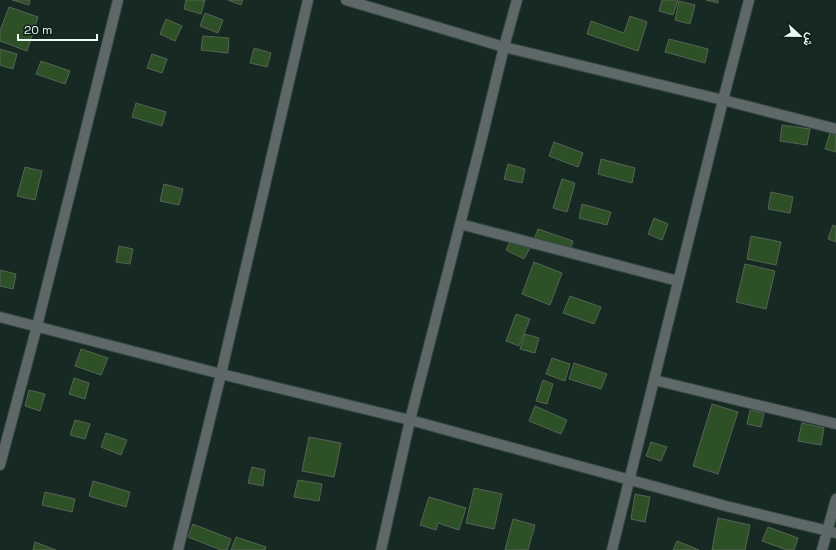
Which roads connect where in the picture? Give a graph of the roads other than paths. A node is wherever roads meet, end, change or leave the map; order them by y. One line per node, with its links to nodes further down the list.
1 (118, 0): 12 (street)
2 (308, 0): 13 (street)
3 (346, 0): 6 (street)
4 (517, 0): 6 (street)
5 (750, 0): 7 (street)
6 (504, 47): 7 (street); 9 (street)
7 (723, 100): 8 (street); 10 (street)
8 (836, 129)
9 (460, 224): 10 (street); 15 (street)
10 (678, 282): 14 (street)
11 (0, 317): 12 (street)
12 (37, 326): 13 (street); 17 (street)
13 (221, 374): 15 (street); 21 (street)
14 (654, 380): 16 (street); 18 (street)
15 (410, 420): 18 (street); 22 (street)
16 (836, 424)
17 (0, 465)
18 (629, 479): 20 (street); 23 (street)
19 (836, 499): 20 (street)
20 (832, 532): 24 (street)
21 (178, 550)
22 (381, 550)
23 (612, 550)
24 (822, 550)

